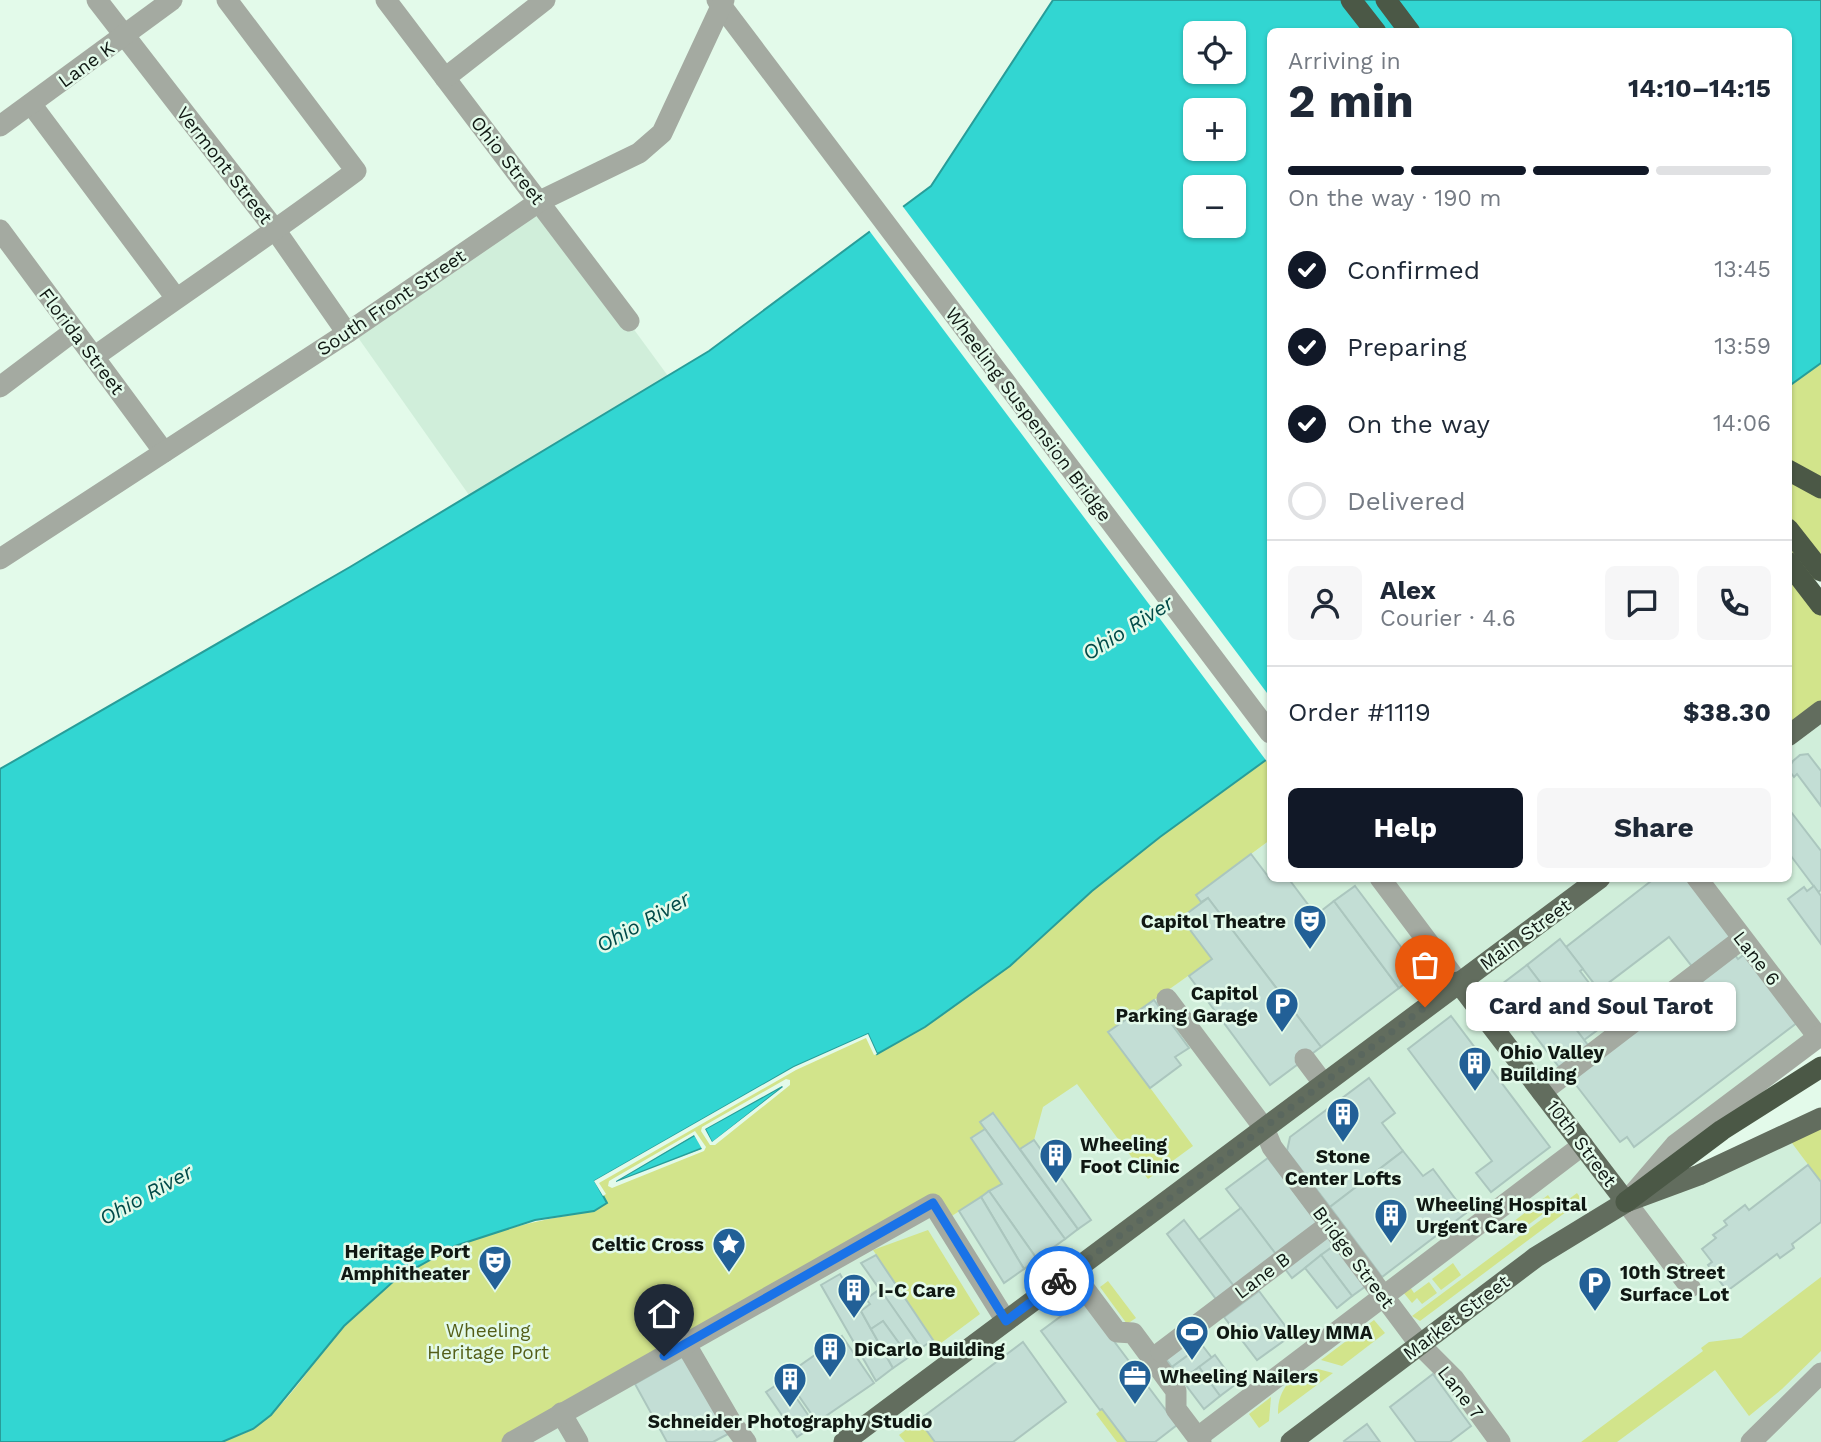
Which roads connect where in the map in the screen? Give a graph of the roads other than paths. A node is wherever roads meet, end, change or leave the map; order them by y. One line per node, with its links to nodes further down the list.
1 (97, 0): 11 (street, Vermont Street)
2 (172, 0): 11 (street, Lane K)
3 (227, 0): 16 (street)
4 (386, 0): 12 (street, Ohio Street)
5 (545, 0): 12 (street)
6 (1351, 0): 9 (highway)
7 (1386, 0): 10 (highway)
8 (721, 2): 15 (street, South Front Street); 35 (street, Wheeling Suspension Bridge)
9 (1373, 28)
10 (1407, 28)
11 (125, 36): 13 (street, Lane K); 16 (street, Vermont Street)
12 (445, 78): 15 (street, Ohio Street)
13 (31, 104): 14 (street, Lane K); 18 (street)
14 (0, 126)
15 (540, 201): 19 (street, Ohio Street); 21 (street, South Front Street)
16 (276, 231): 18 (street); 21 (street, Vermont Street)
17 (4, 243): 20 (street, Florida Street)
18 (176, 298): 22 (street)
19 (629, 321)
20 (74, 331): 22 (street, Florida Street); 23 (street)
21 (346, 333): 24 (street, South Front Street)
22 (94, 357): 24 (street, Florida Street)
23 (0, 387)
24 (164, 452): 30 (street, South Front Street)
25 (1792, 472): 26 (highway)
26 (1821, 488)
27 (1792, 527): 29 (highway)
28 (1792, 534): 32 (highway)
29 (1821, 557)
30 (0, 559)
31 (1792, 567): 33 (highway)
32 (1821, 571)
33 (1821, 605)
34 (1821, 711): 36 (main road)
35 (1267, 729)
36 (1792, 733)
37 (1383, 882): 41 (street, 10th Street)
38 (1595, 882): 41 (main road, Main Street)
39 (1699, 882): 40 (street, Lane 6)
40 (1742, 939): 43 (street, Lane 6); 47 (street)
41 (1458, 982): 46 (main road, Main Street); 47 (main road, 10th Street)
42 (1167, 999): 49 (street, Bridge Street)
43 (1820, 1036): 51 (street, Market Street)
44 (1305, 1059): 46 (street)
45 (1821, 1067): 51 (highway)
46 (1324, 1083): 49 (main road, Main Street)
47 (1542, 1091): 50 (main road, 10th Street)
48 (1821, 1118): 51 (main road, Market Street)
49 (1264, 1128): 52 (street, Bridge Street); 53 (main road, Main Street)
50 (1583, 1145): 51 (main road, 10th Street); 55 (street)
51 (1626, 1202): 54 (street); 58 (main road, Market Street)
52 (1330, 1224): 55 (street, Bridge Street); 59 (street, Lane B)
53 (1072, 1272): 56 (main road, Main Street); 62 (street)
54 (1690, 1287)
55 (1384, 1296): 58 (street, Bridge Street); 62 (street)
56 (1006, 1321): 57 (street); 66 (main road, Main Street)
57 (685, 1343): 61 (street); 65 (street)
58 (1420, 1345): 67 (main road, Market Street); 68 (street, Lane 7)
59 (1161, 1352)
60 (1821, 1373): 69 (street)
61 (561, 1413): 63 (street); 64 (street)
62 (1199, 1440)
63 (512, 1442)
64 (578, 1442)
65 (746, 1442)
66 (844, 1442)
67 (1292, 1442)
68 (1500, 1442)
69 (1751, 1442)

